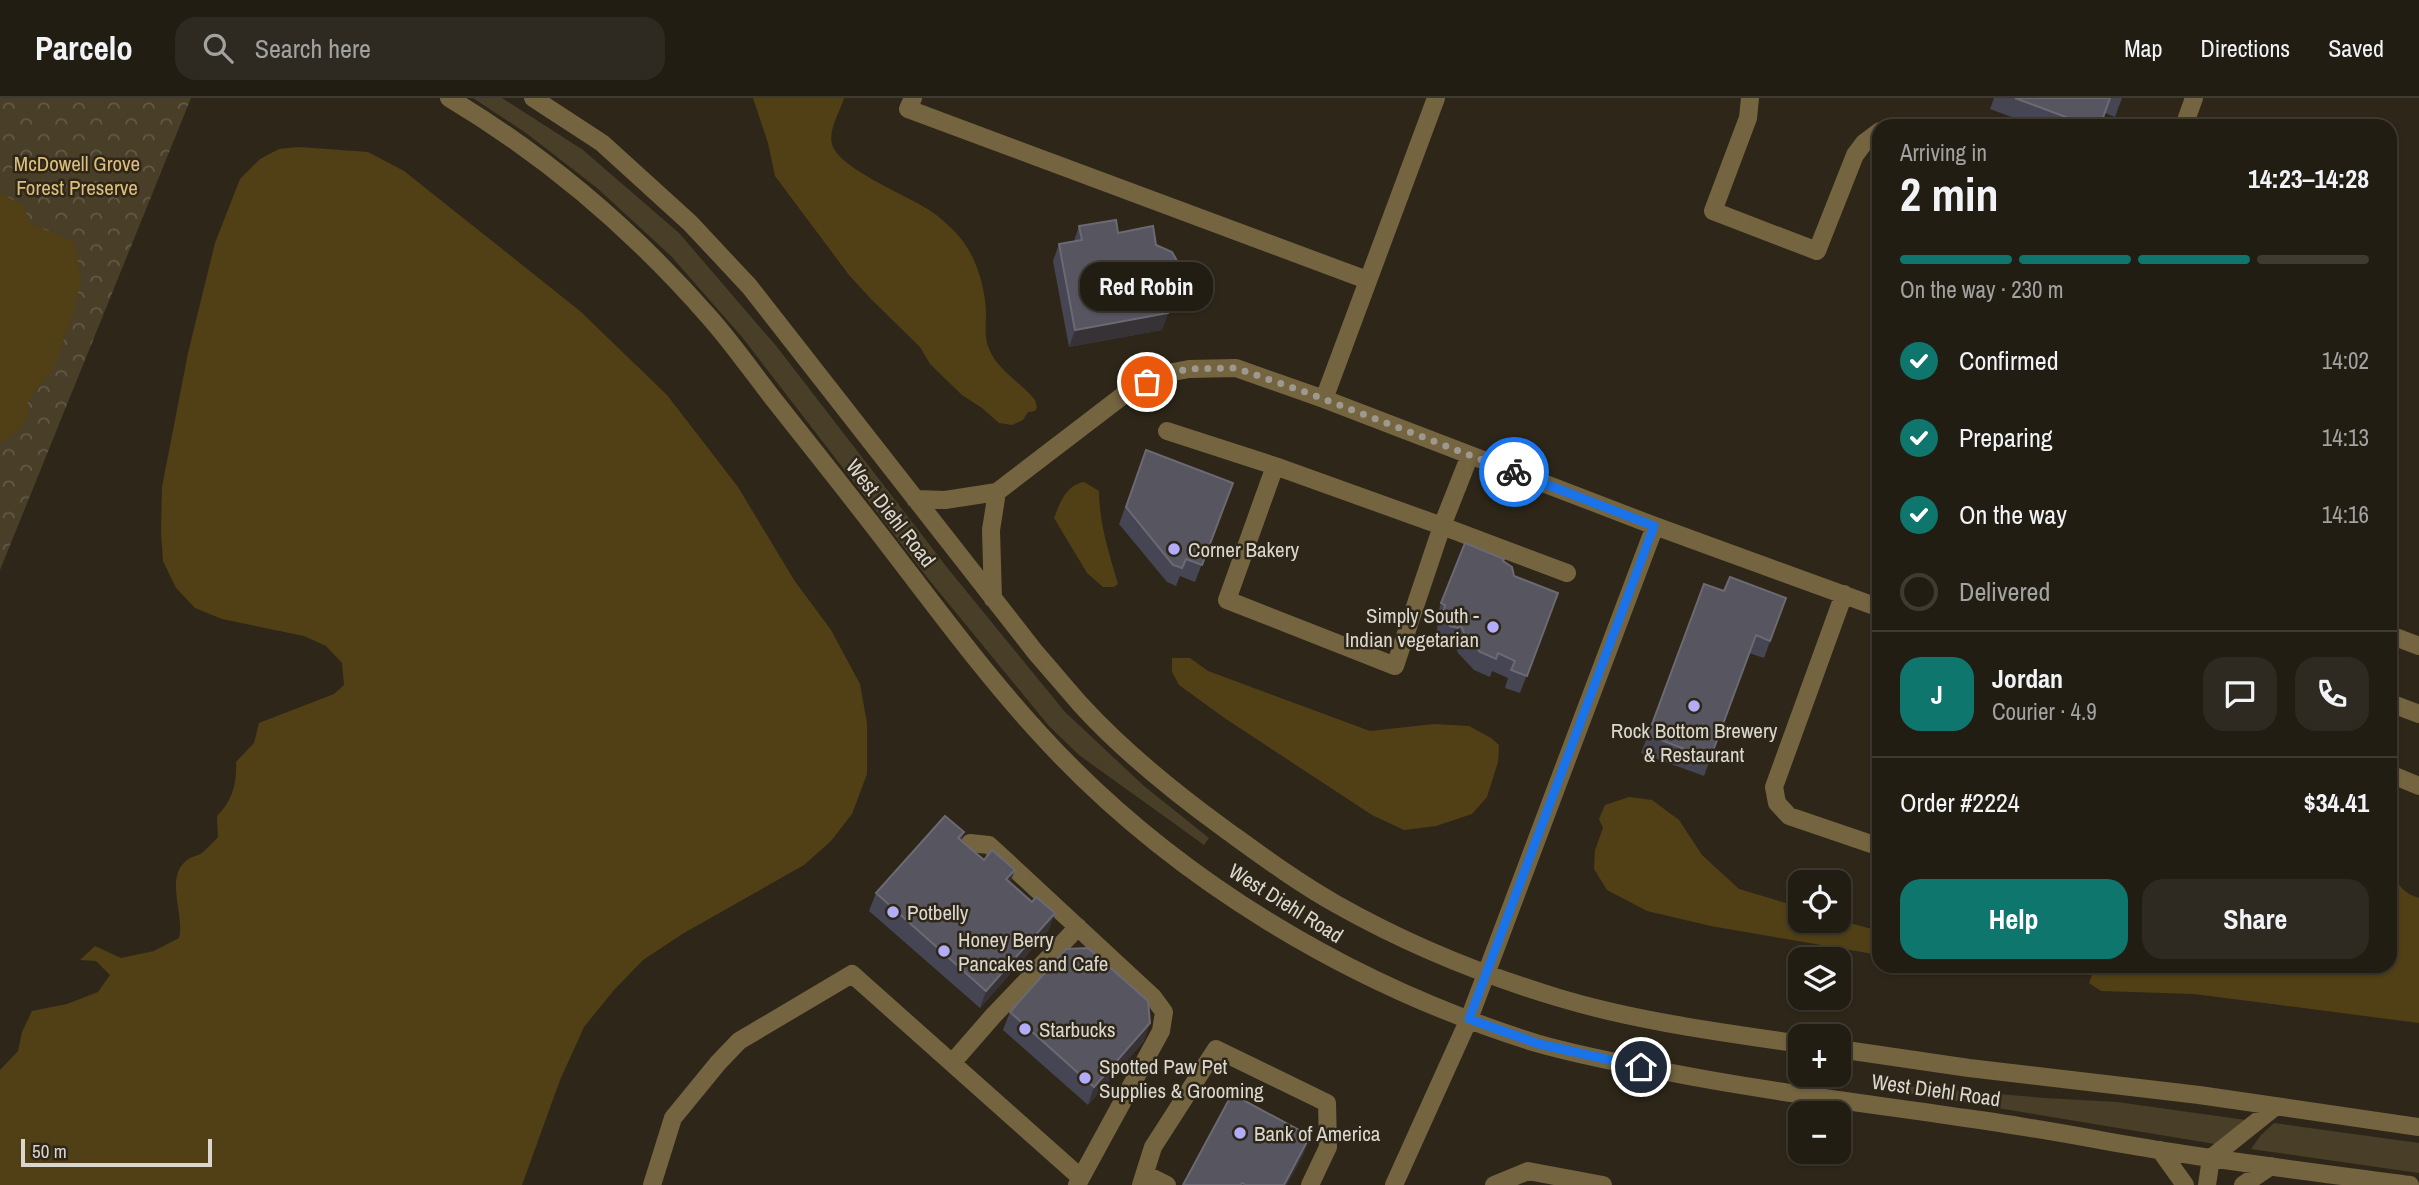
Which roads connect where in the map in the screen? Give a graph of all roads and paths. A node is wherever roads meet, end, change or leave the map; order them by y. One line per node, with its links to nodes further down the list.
1 (449, 98): 32 (street, West Diehl Road)
2 (533, 98): 15 (street, West Diehl Road)
3 (913, 98): 9 (street)
4 (1436, 98): 9 (street)
5 (1750, 98): 8 (street)
6 (2194, 98): 7 (street)
7 (2186, 119)
8 (1872, 137)
9 (1367, 281): 10 (street)
10 (1324, 399): 12 (street); 14 (street)
11 (1167, 431): 13 (street)
12 (1470, 455): 16 (street); 17 (street)
13 (1275, 466): 16 (street); 16 (street)
14 (997, 492): 15 (street); 20 (street)
15 (915, 499): 20 (street, West Diehl Road)
16 (1442, 526): 18 (street)
17 (1654, 526): 19 (street); 31 (street)
18 (1567, 573)
19 (1844, 594): 21 (street); 29 (street)
20 (993, 599): 31 (street, West Diehl Road)
21 (1872, 605)
22 (2397, 638): 23 (street)
23 (2419, 646)
24 (2397, 705): 25 (street)
25 (2419, 713)
26 (2397, 777): 27 (street)
27 (2419, 786)
28 (970, 843): 30 (street)
29 (1872, 844)
30 (1078, 927): 35 (street); 42 (street)
31 (1485, 973): 32 (street); 33 (street, West Diehl Road)
32 (1469, 1019): 38 (street, West Diehl Road); 46 (street)
33 (1788, 1042)
34 (1851, 1051): 36 (street, West Diehl Road)
35 (952, 1063): 42 (street); 43 (street)
36 (2275, 1107): 37 (street, West Diehl Road); 39 (street)
37 (2419, 1128)
38 (2160, 1150): 39 (street, West Diehl Road); 49 (street)
39 (2211, 1158): 40 (street, West Diehl Road); 50 (street)
40 (2271, 1167): 51 (street); 52 (street, West Diehl Road)
41 (1143, 1180): 44 (street); 45 (street)
42 (1079, 1182)
43 (652, 1185)
44 (1167, 1185)
45 (1310, 1185)
46 (1394, 1185)
47 (1494, 1185): 48 (street)
48 (1603, 1185)
49 (2185, 1185)
50 (2207, 1185)
51 (2243, 1185)
52 (2410, 1185)

